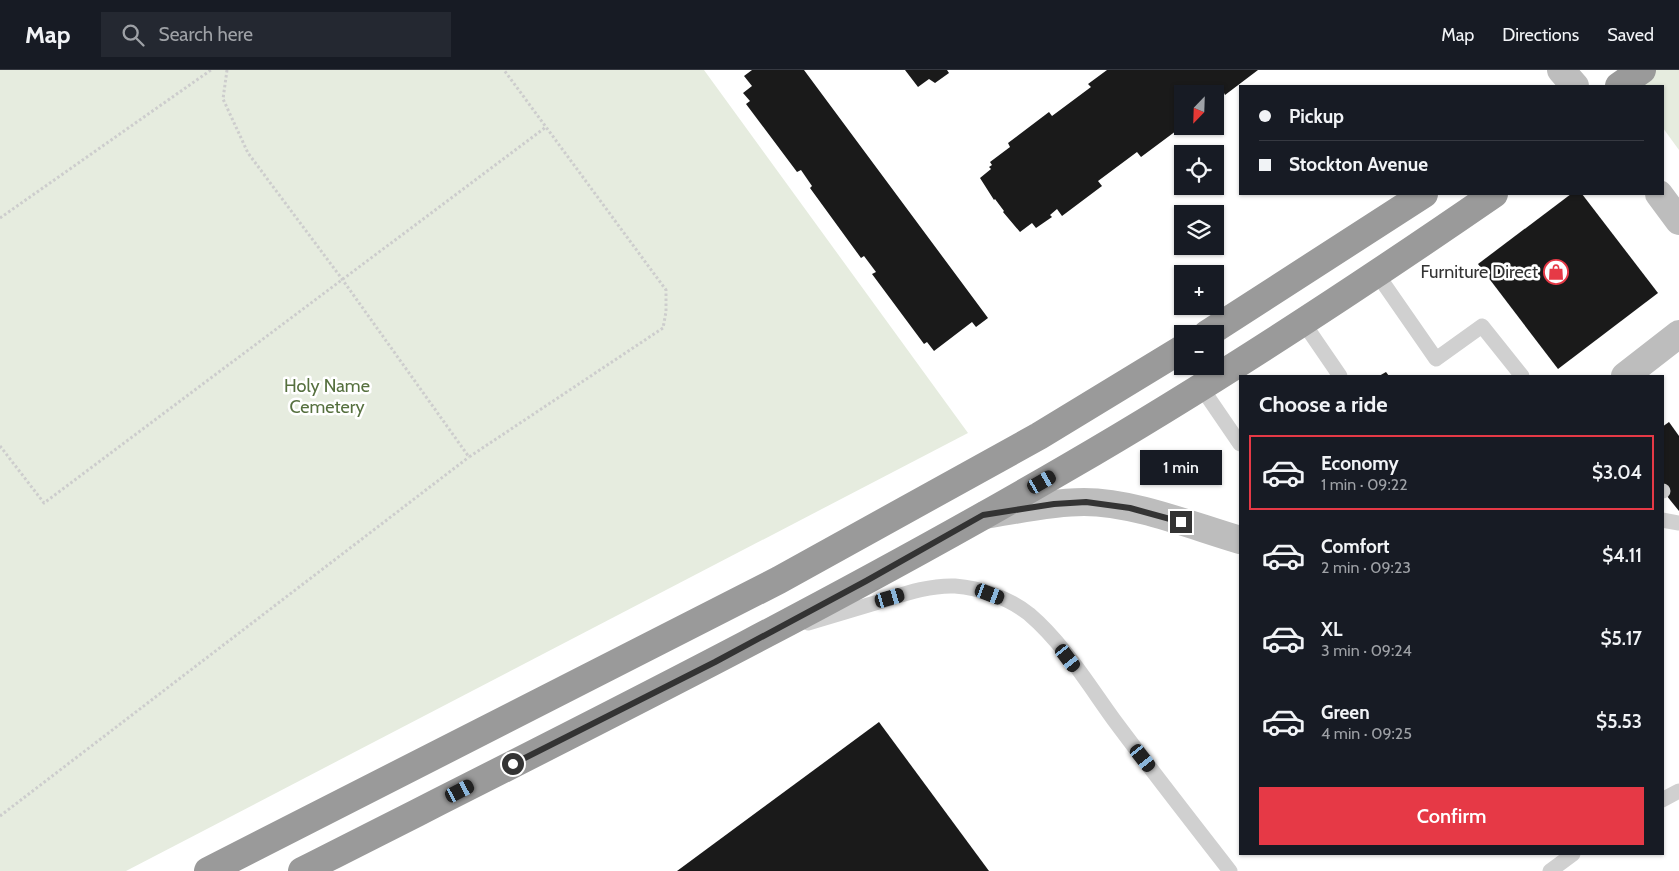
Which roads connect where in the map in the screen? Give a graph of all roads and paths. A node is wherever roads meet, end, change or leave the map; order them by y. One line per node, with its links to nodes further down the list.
1 (211, 70): 12 (path)
2 (227, 70): 15 (path)
3 (504, 70): 8 (path)
4 (1561, 70): 6 (main road)
5 (1642, 70): 7 (highway)
6 (1574, 85)
7 (1620, 85)
8 (546, 127): 15 (path); 26 (path)
9 (1422, 195): 17 (highway)
10 (1493, 195): 14 (highway)
11 (1659, 195): 13 (main road)
12 (0, 218)
13 (1679, 221)
14 (1378, 274): 16 (highway); 21 (lane)
15 (342, 280): 25 (path); 26 (path)
16 (1303, 322): 20 (lane); 23 (highway)
17 (1221, 325)
18 (1679, 334): 22 (main road)
19 (1174, 354): 36 (highway)
20 (1339, 375)
21 (1521, 375)
22 (1626, 375)
23 (1201, 387): 24 (lane); 27 (highway)
24 (1239, 443)
25 (0, 446)
26 (469, 457): 34 (path)
27 (983, 515): 30 (main road); 31 (highway)
28 (1664, 520): 29 (lane)
29 (1679, 523)
30 (1239, 540)
31 (762, 636): 37 (highway); 38 (lane)
32 (1679, 792): 33 (lane)
33 (1664, 799)
34 (0, 816)
35 (1572, 855): 39 (lane)
36 (208, 871)
37 (302, 871)
38 (1230, 871)
39 (1550, 871)

